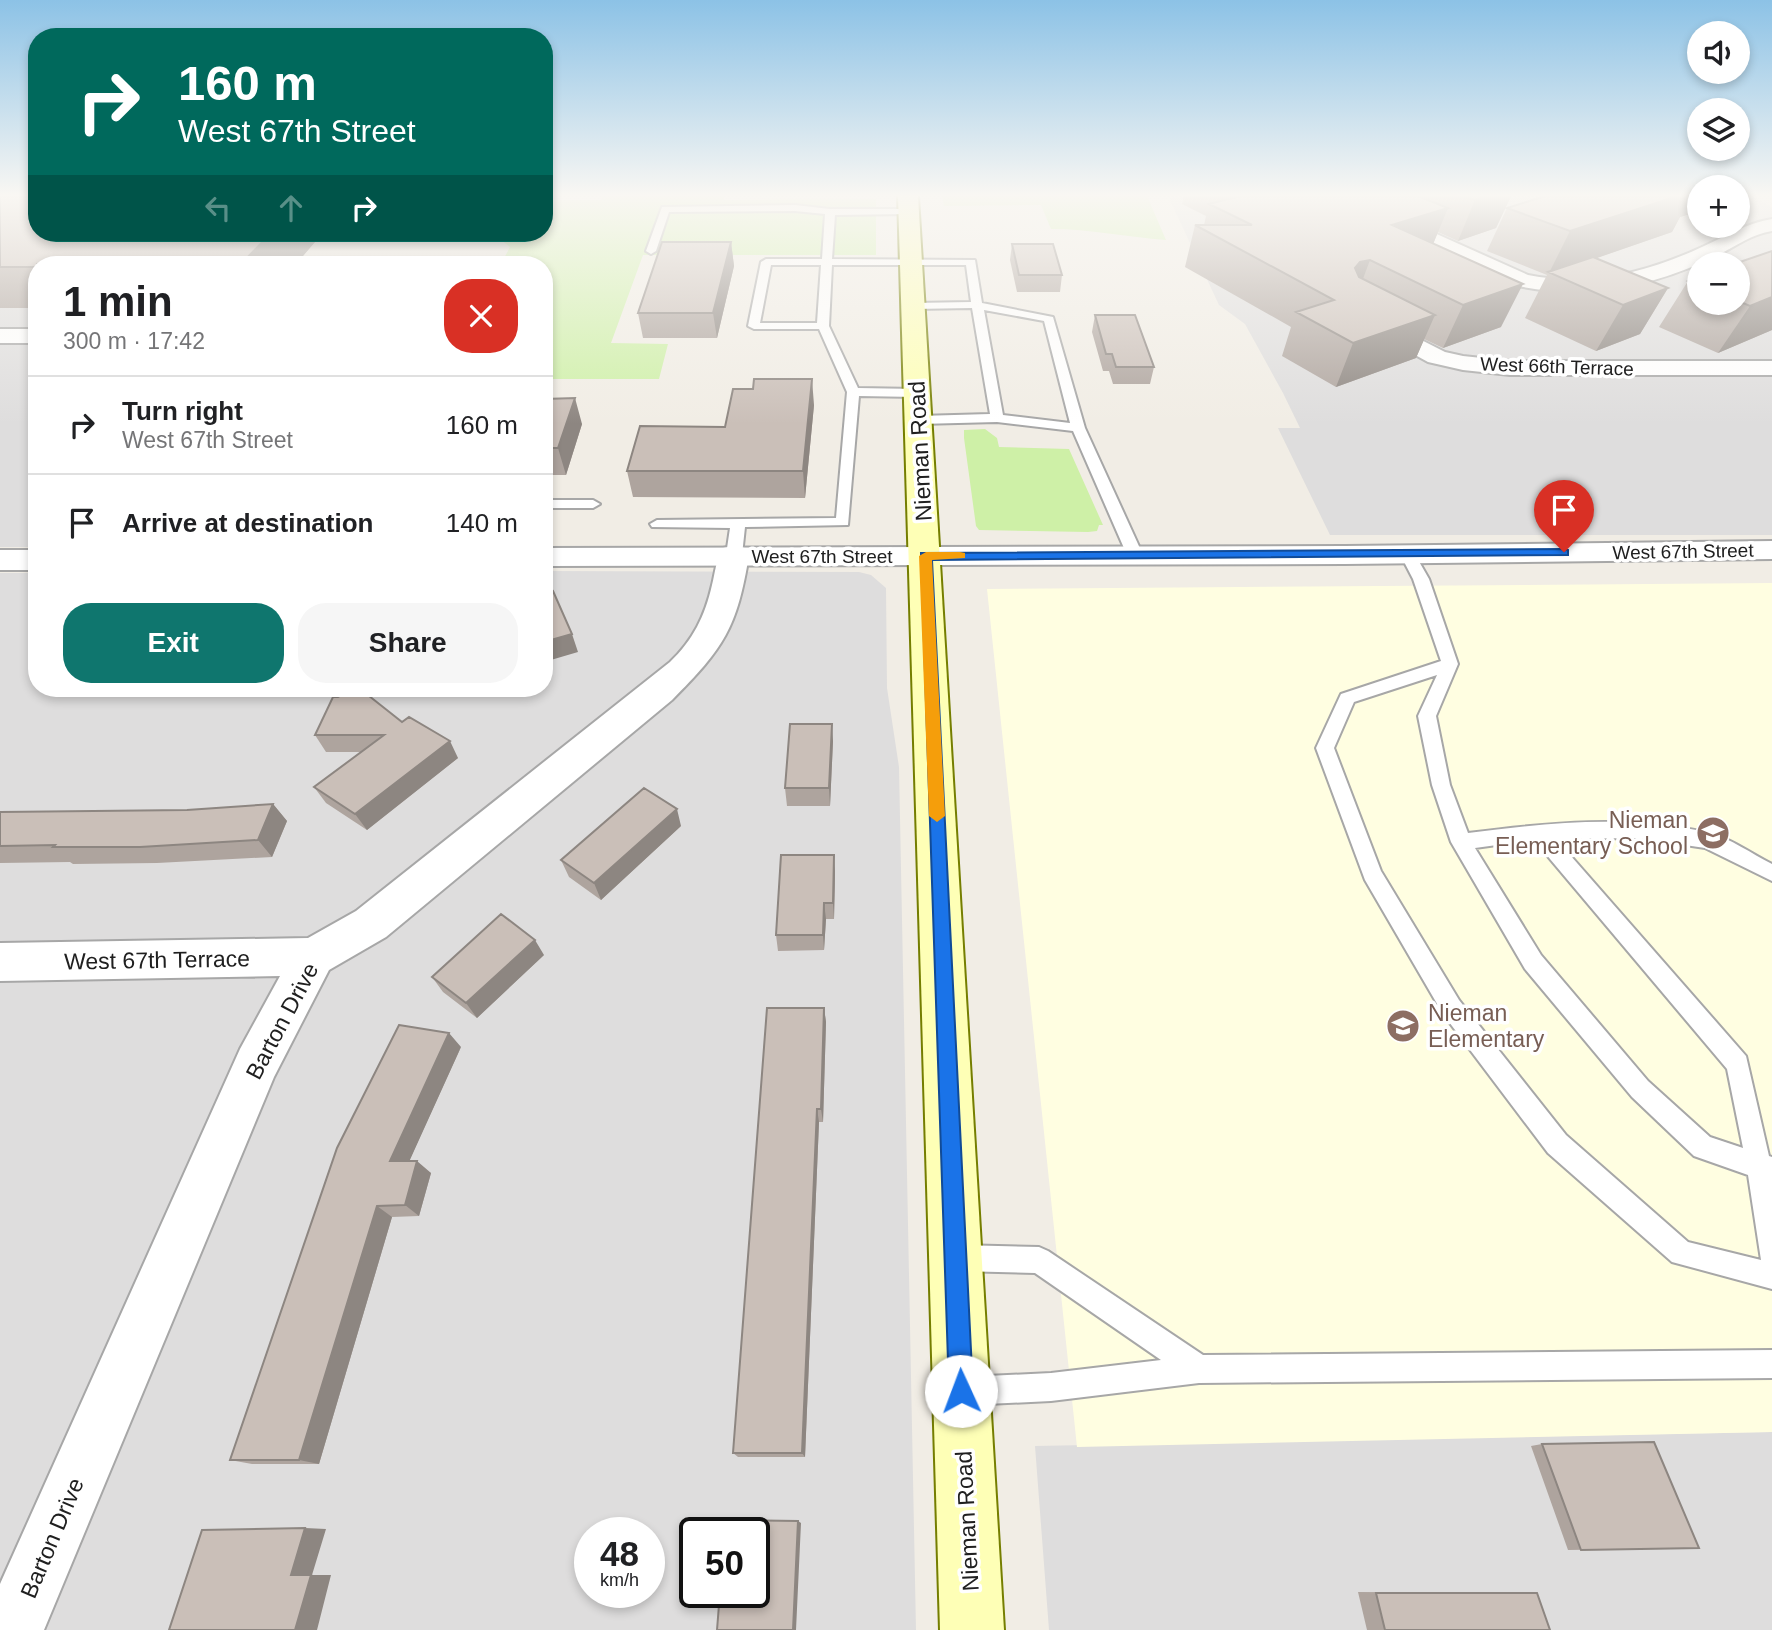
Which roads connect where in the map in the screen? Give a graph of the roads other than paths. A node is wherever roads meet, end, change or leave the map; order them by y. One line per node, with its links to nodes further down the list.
1 (764, 272): 10 (lane)
2 (827, 272): 10 (lane)
3 (911, 272): 8 (main road, Nieman Road)
4 (972, 272): 7 (lane)
5 (1509, 272): 6 (street)
6 (1664, 272)
7 (977, 305): 8 (lane); 16 (lane); 18 (lane)
8 (913, 306): 15 (main road, Nieman Road)
9 (1353, 312): 13 (street, West 66th Terrace)
10 (823, 326): 14 (lane)
11 (0, 336): 12 (street)
12 (28, 336)
13 (1772, 368)
14 (853, 392): 15 (lane); 22 (lane)
15 (917, 393): 17 (main road, Nieman Road)
16 (997, 418): 17 (lane); 18 (lane)
17 (919, 420): 27 (main road, Nieman Road)
18 (1078, 428): 25 (lane)
19 (553, 504): 20 (lane)
20 (593, 504)
21 (657, 524): 22 (lane)
22 (736, 539): 26 (street, West 67th Street); 27 (street, West 67th Street); 34 (street, Barton Drive)
23 (1772, 550): 24 (street, West 67th Street)
24 (1408, 554): 25 (street, West 67th Street); 30 (lane)
25 (1135, 555): 27 (street, West 67th Street)
26 (553, 556)
27 (926, 556): 38 (main road, Nieman Road)
28 (0, 560): 29 (street)
29 (28, 560)
30 (1450, 664): 32 (lane); 39 (lane)
31 (1538, 832): 32 (lane); 33 (lane); 36 (lane)
32 (1461, 842): 36 (lane)
33 (1772, 873)
34 (314, 957): 35 (street, West 67th Terrace); 43 (street, Barton Drive)
35 (0, 962)
36 (1766, 1166): 37 (lane)
37 (1772, 1254)
38 (956, 1258): 41 (lane); 42 (main road, Nieman Road)
39 (1772, 1276)
40 (1772, 1364): 41 (lane)
41 (1199, 1369): 42 (lane)
42 (961, 1391): 44 (main road, Nieman Road)
43 (12, 1630)
44 (972, 1630)

